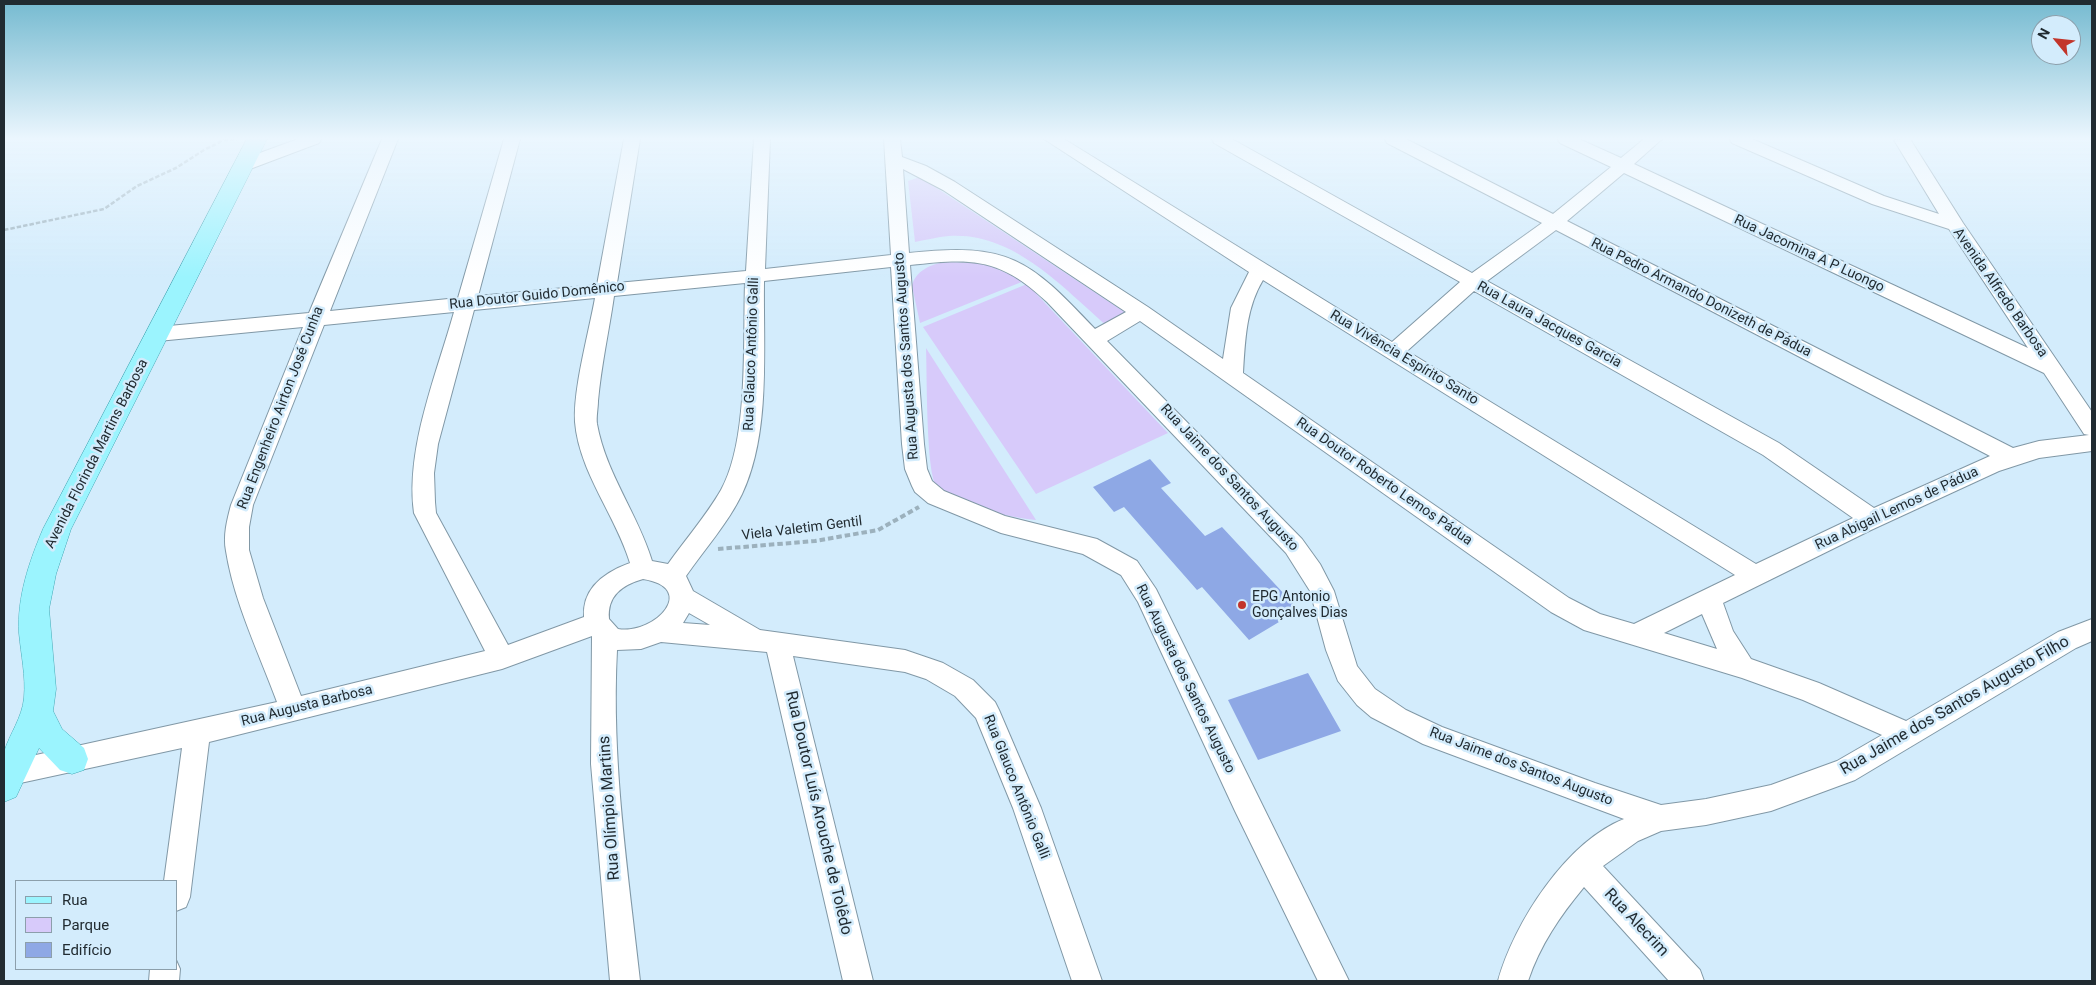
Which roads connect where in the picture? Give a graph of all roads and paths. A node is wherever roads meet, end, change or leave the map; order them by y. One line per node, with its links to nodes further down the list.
1 (139, 185): 18 (path)
2 (234, 185): 27 (main road, Avenida Florinda Martins Barbosa)
3 (371, 185): 26 (street, Rua Engenheiro Airton José Cunha)
4 (499, 185): 24 (street)
5 (625, 185): 23 (street)
6 (760, 185): 21 (street, Rua Glauco Antônio Galli)
7 (899, 185): 19 (street, Rua Augusta dos Santos Augusto)
8 (947, 185): 25 (street, Rua Doutor Roberto Lemos Pádua)
9 (1125, 185): 20 (street, Rua Vivência Espírito Santo)
10 (1301, 185): 22 (street, Rua Laura Jacques Garcia)
11 (1482, 185): 16 (street, Rua Pedro Armando Donizeth de Pádua)
12 (1599, 185): 16 (street)
13 (1662, 185): 30 (street, Rua Jacomina A P Luongo)
14 (1843, 185): 17 (street, Avenida Alfredo Barbosa)
15 (1930, 185): 17 (street)
16 (1554, 222): 22 (street); 34 (street, Rua Pedro Armando Donizeth de Pádua)
17 (1955, 225): 30 (street, Avenida Alfredo Barbosa)
18 (4, 230)
19 (908, 260): 21 (street, Rua Doutor Guido Domênico); 28 (street, Rua Jaime dos Santos Augusto); 35 (street, Rua Augusta dos Santos Augusto)
20 (1260, 270): 29 (street, Rua Vivência Espírito Santo); 31 (street)
21 (755, 276): 23 (street, Rua Doutor Guido Domênico); 37 (street, Rua Glauco Antônio Galli)
22 (1472, 282): 29 (street); 36 (street, Rua Laura Jacques Garcia)
23 (608, 289): 24 (street, Rua Doutor Guido Domênico); 38 (street)
24 (466, 303): 26 (street, Rua Doutor Guido Domênico); 47 (street)
25 (1141, 312): 28 (street); 31 (street, Rua Doutor Roberto Lemos Pádua)
26 (315, 319): 27 (street, Rua Doutor Guido Domênico); 49 (street, Rua Engenheiro Airton José Cunha)
27 (158, 334): 50 (main road, Avenida Florinda Martins Barbosa)
28 (1094, 339): 55 (street, Rua Jaime dos Santos Augusto)
29 (1394, 352): 39 (street, Rua Vivência Espírito Santo)
30 (2052, 368): 32 (street, Avenida Alfredo Barbosa)
31 (1232, 376): 45 (street, Rua Doutor Roberto Lemos Pádua)
32 (2092, 428)
33 (2092, 443): 34 (street, Rua Abigail Lemos de Pádua)
34 (2009, 456): 36 (street, Rua Abigail Lemos de Pádua)
35 (936, 497): 37 (path, Viela Valetim Gentil); 61 (street, Rua Augusta dos Santos Augusto)
36 (1872, 519): 39 (street, Rua Abigail Lemos de Pádua)
37 (692, 549): 40 (street, Rua Glauco Antônio Galli)
38 (643, 569): 40 (street); 42 (street)
39 (1756, 576): 41 (street, Rua Abigail Lemos de Pádua)
40 (677, 587): 44 (street); 46 (street, Rua Glauco Antônio Galli)
41 (1709, 599): 45 (street, Rua Abigail Lemos de Pádua); 48 (street)
42 (601, 629): 44 (street); 47 (street, Rua Augusta Barbosa); 58 (street, Rua Olímpio Martins)
43 (2092, 630): 52 (street, Rua Jaime dos Santos Augusto Filho)
44 (661, 631): 46 (street, Rua Glauco Antônio Galli)
45 (1634, 636): 48 (street, Rua Doutor Roberto Lemos Pádua)
46 (768, 642): 59 (street, Rua Doutor Luís Arouche de Tolêdo); 60 (street, Rua Glauco Antônio Galli)
47 (502, 658): 49 (street, Rua Augusta Barbosa)
48 (1742, 667): 52 (street, Rua Doutor Roberto Lemos Pádua)
49 (293, 710): 51 (street, Rua Augusta Barbosa)
50 (37, 712): 53 (main road); 54 (main road, Avenida Florinda Martins Barbosa)
51 (197, 733): 53 (street, Rua Augusta Barbosa); 57 (street)
52 (1908, 734): 55 (street, Rua Jaime dos Santos Augusto Filho)
53 (72, 759): 54 (street, Rua Augusta Barbosa)
54 (8, 779)
55 (1661, 818): 56 (street, Rua Jaime dos Santos Augusto Filho)
56 (1583, 865): 62 (street, Rua Jaime dos Santos Augusto Filho); 63 (street, Rua Alecrim)
57 (178, 881)
58 (625, 981)
59 (858, 981)
60 (1087, 981)
61 (1334, 981)
62 (1513, 981)
63 (1689, 981)

